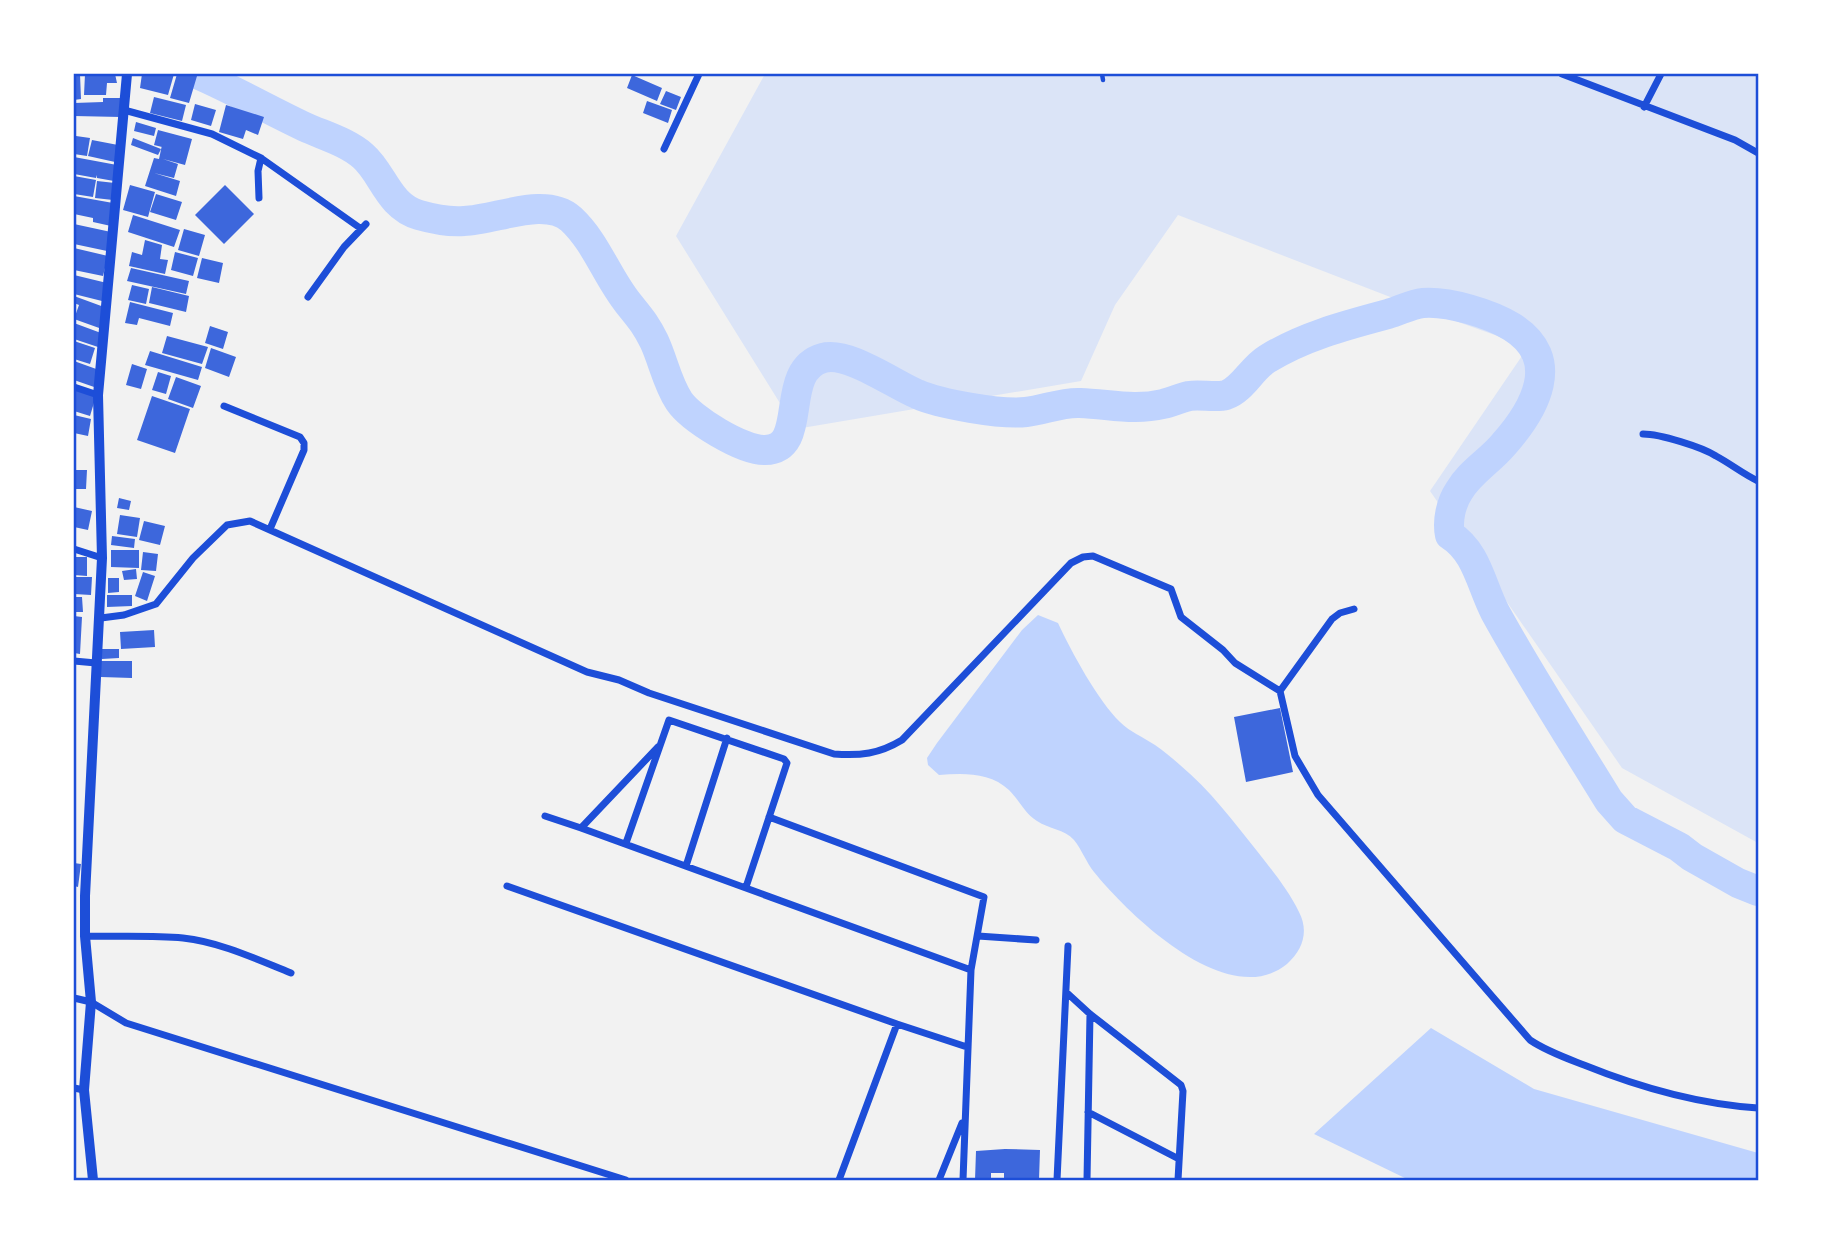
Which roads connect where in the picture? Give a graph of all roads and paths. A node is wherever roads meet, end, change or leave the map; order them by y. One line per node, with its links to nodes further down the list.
1 (127, 74): 6 (street)
2 (699, 74): 7 (street)
3 (1562, 74): 5 (street)
4 (1661, 74): 5 (street)
5 (1644, 107): 8 (street)
6 (124, 110): 9 (street); 13 (street)
7 (664, 149)
8 (1759, 153)
9 (261, 158): 10 (street); 11 (street)
10 (259, 198)
11 (308, 296)
12 (74, 387): 13 (street)
13 (98, 395): 19 (street)
14 (224, 406): 17 (street)
15 (1643, 434): 16 (street)
16 (1759, 481)
17 (270, 529): 21 (street); 24 (street)
18 (74, 550): 19 (street)
19 (103, 558): 21 (street)
20 (1354, 609): 24 (street)
21 (101, 618): 23 (street)
22 (74, 661): 23 (street)
23 (96, 663): 34 (street)
24 (1280, 691): 48 (street)
25 (727, 738): 26 (street); 28 (street); 31 (street)
26 (659, 747): 29 (street); 30 (street)
27 (545, 817): 29 (street)
28 (769, 817): 33 (street); 36 (street)
29 (582, 828): 30 (street)
30 (626, 843): 31 (street)
31 (686, 866): 33 (street)
32 (507, 886): 45 (street)
33 (746, 887): 39 (street)
34 (79, 895): 35 (street)
35 (85, 936): 40 (street); 43 (street)
36 (978, 936): 37 (street); 39 (street)
37 (1036, 940)
38 (1068, 946): 41 (street)
39 (971, 970): 46 (street)
40 (291, 973)
41 (1066, 992): 44 (street); 57 (street)
42 (74, 998): 43 (street)
43 (91, 1002): 47 (street); 53 (street)
44 (1090, 1014): 49 (street); 51 (street)
45 (897, 1024): 46 (street); 54 (street)
46 (967, 1047): 50 (street)
47 (79, 1089): 52 (street)
48 (1759, 1108)
49 (1088, 1112): 51 (street); 58 (street)
50 (964, 1117): 55 (street); 56 (street)
51 (1177, 1158): 59 (street)
52 (93, 1181)
53 (626, 1181)
54 (839, 1181)
55 (939, 1181)
56 (963, 1181)
57 (1058, 1181)
58 (1087, 1181)
59 (1178, 1181)

